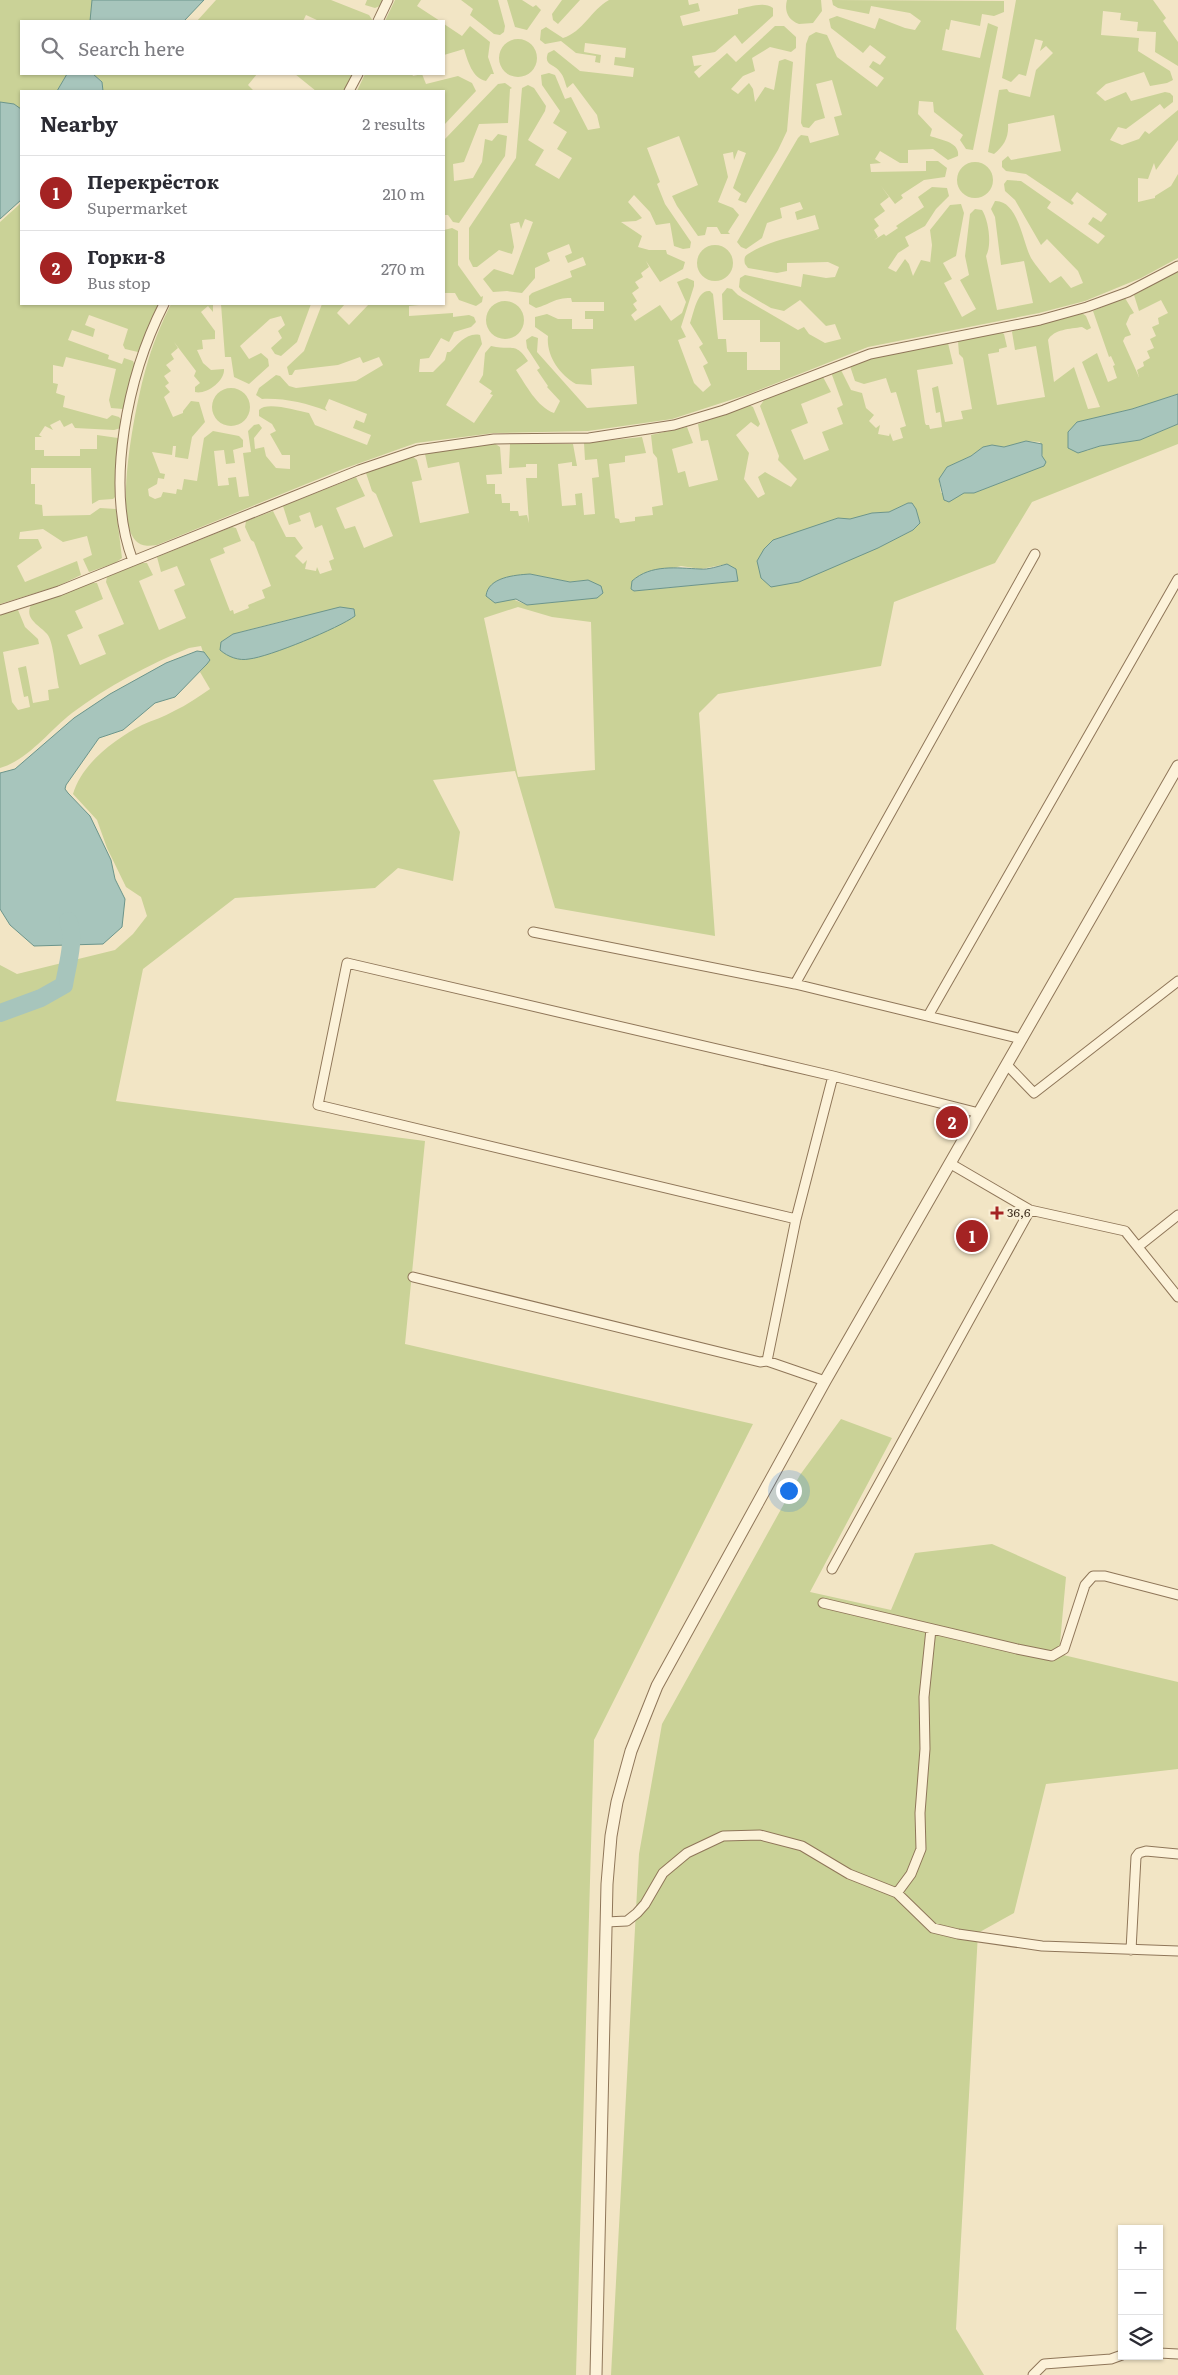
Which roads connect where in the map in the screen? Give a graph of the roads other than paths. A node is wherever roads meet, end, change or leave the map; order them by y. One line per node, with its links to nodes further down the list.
1 (388, 0): 2 (street)
2 (378, 20)
3 (357, 75): 4 (street)
4 (350, 90)
5 (1178, 266): 8 (street)
6 (164, 305): 8 (street)
7 (1035, 554): 14 (street)
8 (133, 561): 10 (street)
9 (1178, 579): 15 (street)
10 (0, 610)
11 (1178, 766): 16 (street)
12 (533, 932): 14 (street)
13 (1178, 981): 17 (street)
14 (795, 984): 15 (street)
15 (928, 1016): 16 (street)
16 (1022, 1039): 17 (street)
17 (1008, 1066): 19 (street)
18 (832, 1076): 19 (street); 23 (street); 23 (street)
19 (980, 1112): 20 (street)
20 (951, 1164): 21 (street); 28 (street)
21 (1030, 1210): 24 (street); 29 (street)
22 (1178, 1215): 24 (street)
23 (796, 1219): 27 (street)
24 (1139, 1246): 26 (street)
25 (413, 1277): 27 (street)
26 (1178, 1297)
27 (767, 1361): 28 (street)
28 (826, 1381): 35 (street)
29 (832, 1569)
30 (1178, 1595): 32 (street)
31 (824, 1603): 32 (street)
32 (931, 1629): 34 (street)
33 (1178, 1854): 36 (street)
34 (897, 1893): 35 (street); 36 (street)
35 (606, 1922): 41 (street)
36 (1131, 1950): 37 (street)
37 (1178, 1951)
38 (1163, 2353): 39 (street)
39 (1178, 2354)
40 (1118, 2357): 42 (street)
41 (596, 2375)
42 (1033, 2375)

